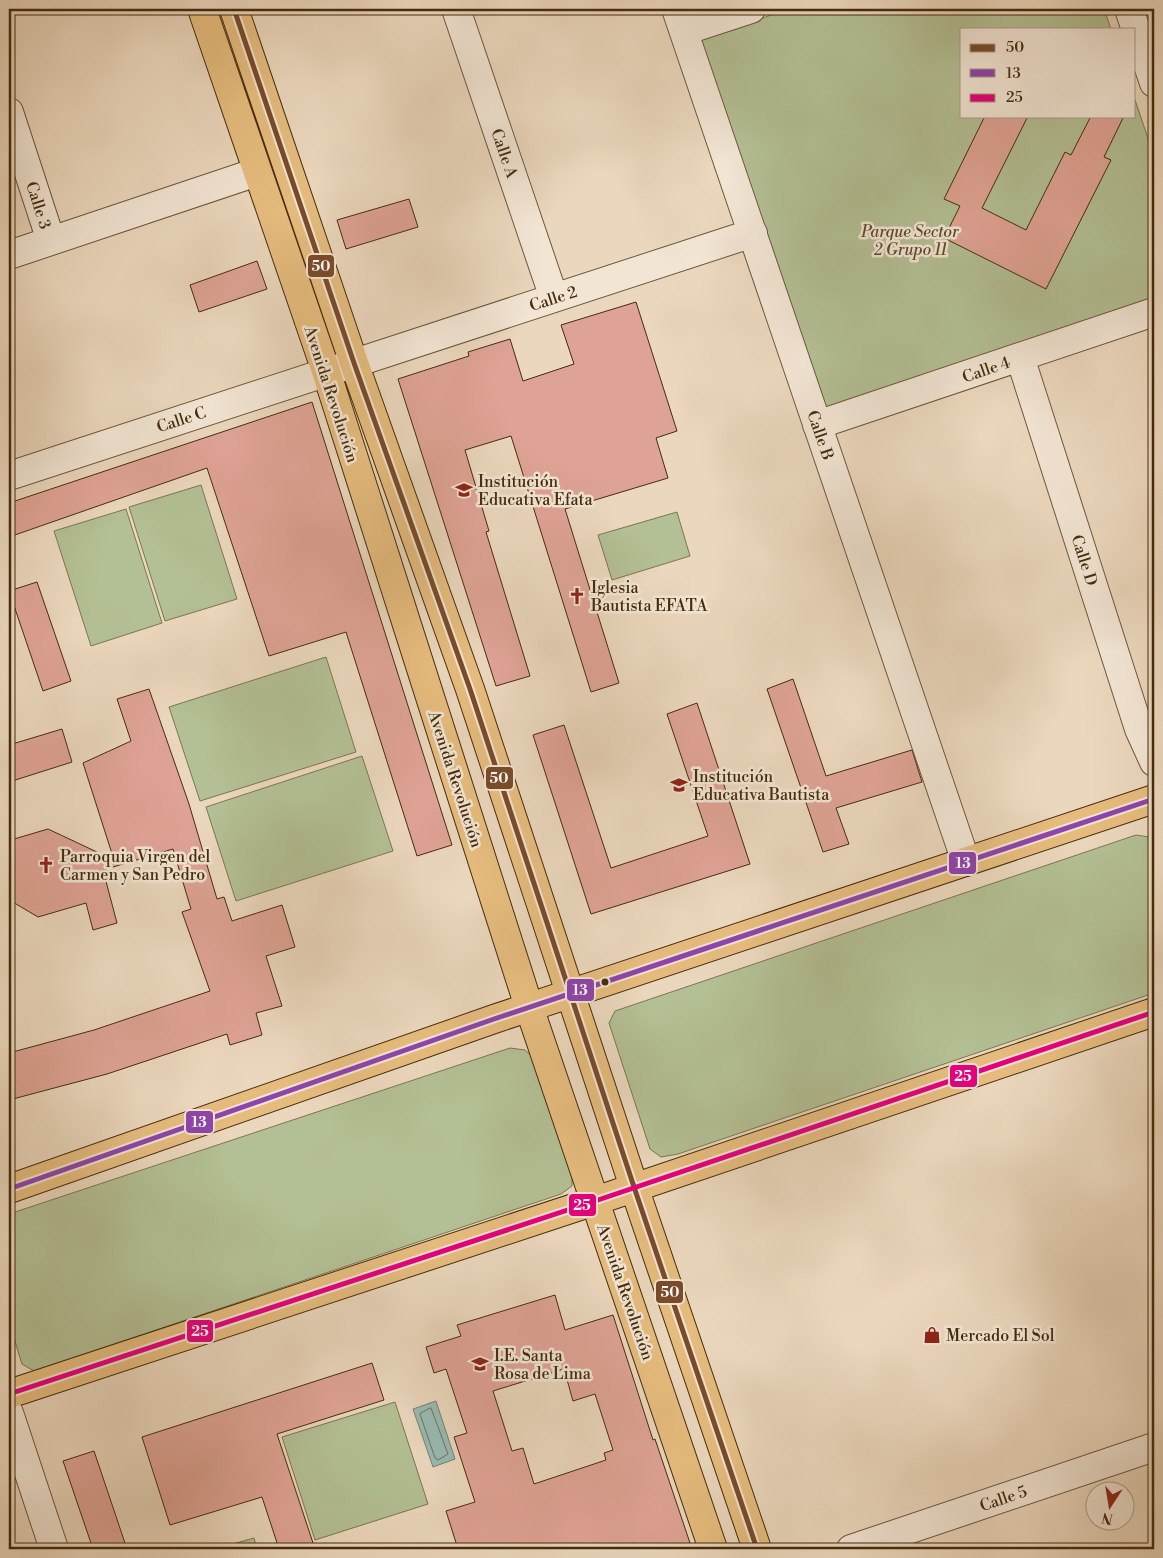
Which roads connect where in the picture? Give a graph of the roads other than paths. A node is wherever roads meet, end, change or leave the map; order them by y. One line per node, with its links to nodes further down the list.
1 (202, 9): 11 (main road, Avenida Revolución)
2 (234, 9): 18 (main road, Avenida Revolución)
3 (456, 9): 15 (street, Calle A)
4 (751, 9): 6 (street)
5 (1129, 9): 7 (street)
6 (680, 20): 12 (street, Calle B)
7 (1135, 28)
8 (1136, 30): 9 (street)
9 (1154, 83)
10 (9, 112): 13 (street, Calle 3)
11 (257, 172): 13 (street); 19 (main road, Avenida Revolución)
12 (752, 233): 15 (street, Calle 2); 20 (street, Calle B)
13 (51, 241): 14 (street)
14 (9, 255)
15 (554, 298): 18 (street, Calle 2)
16 (1154, 312): 17 (street, Calle 4)
17 (1020, 357): 20 (street, Calle 4); 22 (street, Calle D)
18 (354, 363): 19 (street, Calle C); 25 (main road, Avenida Revolución)
19 (326, 371): 21 (street, Calle C); 26 (main road, Avenida Revolución)
20 (817, 425): 24 (street, Calle B)
21 (9, 476)
22 (1154, 762)
23 (1154, 799): 24 (main road)
24 (966, 862): 25 (main road)
25 (570, 994): 26 (main road); 28 (main road, Avenida Revolución)
26 (529, 1007): 29 (main road); 30 (main road, Avenida Revolución)
27 (1154, 1012): 28 (main road)
28 (634, 1187): 30 (main road); 36 (main road, Avenida Revolución)
29 (9, 1188)
30 (595, 1200): 31 (main road); 35 (main road, Avenida Revolución)
31 (9, 1394)
32 (9, 1413): 34 (street)
33 (1154, 1447): 37 (street, Calle 5)
34 (54, 1549)
35 (713, 1549)
36 (757, 1549)
37 (851, 1549)

